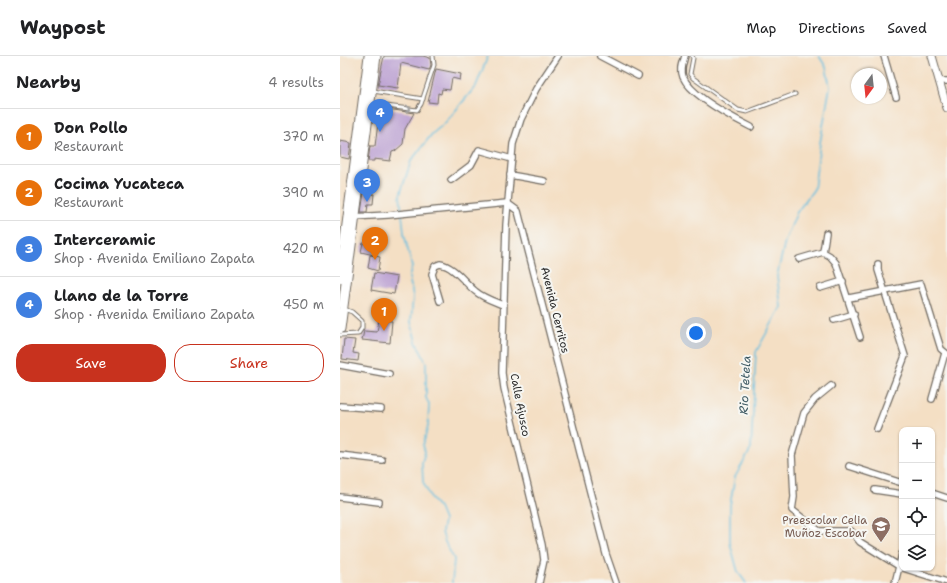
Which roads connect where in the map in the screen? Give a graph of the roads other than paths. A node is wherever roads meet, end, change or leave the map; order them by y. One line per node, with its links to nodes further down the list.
1 (369, 56): 25 (main road)
2 (376, 56): 12 (main road)
3 (433, 56): 15 (lane)
4 (558, 56): 20 (street, Calle Ajusco)
5 (600, 56): 10 (street)
6 (685, 56): 19 (street)
7 (692, 56): 13 (lane)
8 (884, 56): 14 (street)
9 (932, 56): 11 (street)
10 (638, 76)
11 (943, 81): 16 (street)
12 (371, 91): 15 (lane); 17 (main road)
13 (795, 94)
14 (896, 97)
15 (423, 99): 17 (lane, one-way to 15)
16 (946, 99): 18 (street)
17 (369, 103): 25 (main road)
18 (947, 108)
19 (751, 127)
20 (512, 159): 21 (street, Calle Ajusco); 22 (street)
21 (510, 175): 23 (street); 24 (street, Calle Ajusco)
22 (451, 180)
23 (544, 181)
24 (508, 203): 25 (street); 37 (street, Calle Ajusco); 67 (street, Avenida Cerritos)
25 (351, 217): 28 (main road)
26 (826, 234): 27 (street)
27 (823, 252): 29 (street); 32 (street)
28 (344, 257): 31 (main road); 38 (main road)
29 (799, 259)
30 (878, 264): 34 (street)
31 (340, 278)
32 (843, 281): 33 (street); 35 (street)
33 (820, 288)
34 (884, 292): 35 (street); 44 (street); 51 (street)
35 (849, 298): 39 (street)
36 (440, 301): 37 (street)
37 (503, 305): 66 (street, Calle Ajusco)
38 (342, 309): 41 (main road); 42 (lane)
39 (854, 314): 40 (street); 43 (street)
40 (834, 320)
41 (340, 329)
42 (340, 335)
43 (860, 337)
44 (946, 354): 48 (street)
45 (340, 365): 46 (street)
46 (389, 374)
47 (830, 386): 62 (street)
48 (932, 398)
49 (340, 406): 50 (street)
50 (381, 410)
51 (877, 429)
52 (340, 455): 53 (street)
53 (382, 460)
54 (849, 466): 55 (street)
55 (899, 482)
56 (874, 490): 57 (street)
57 (899, 494)
58 (935, 494): 60 (street)
59 (340, 497): 61 (street)
60 (947, 498)
61 (379, 502)
62 (899, 566)
63 (900, 571): 68 (street)
64 (913, 571): 65 (street)
65 (947, 582)
66 (539, 583)
67 (616, 583)
68 (895, 583)

